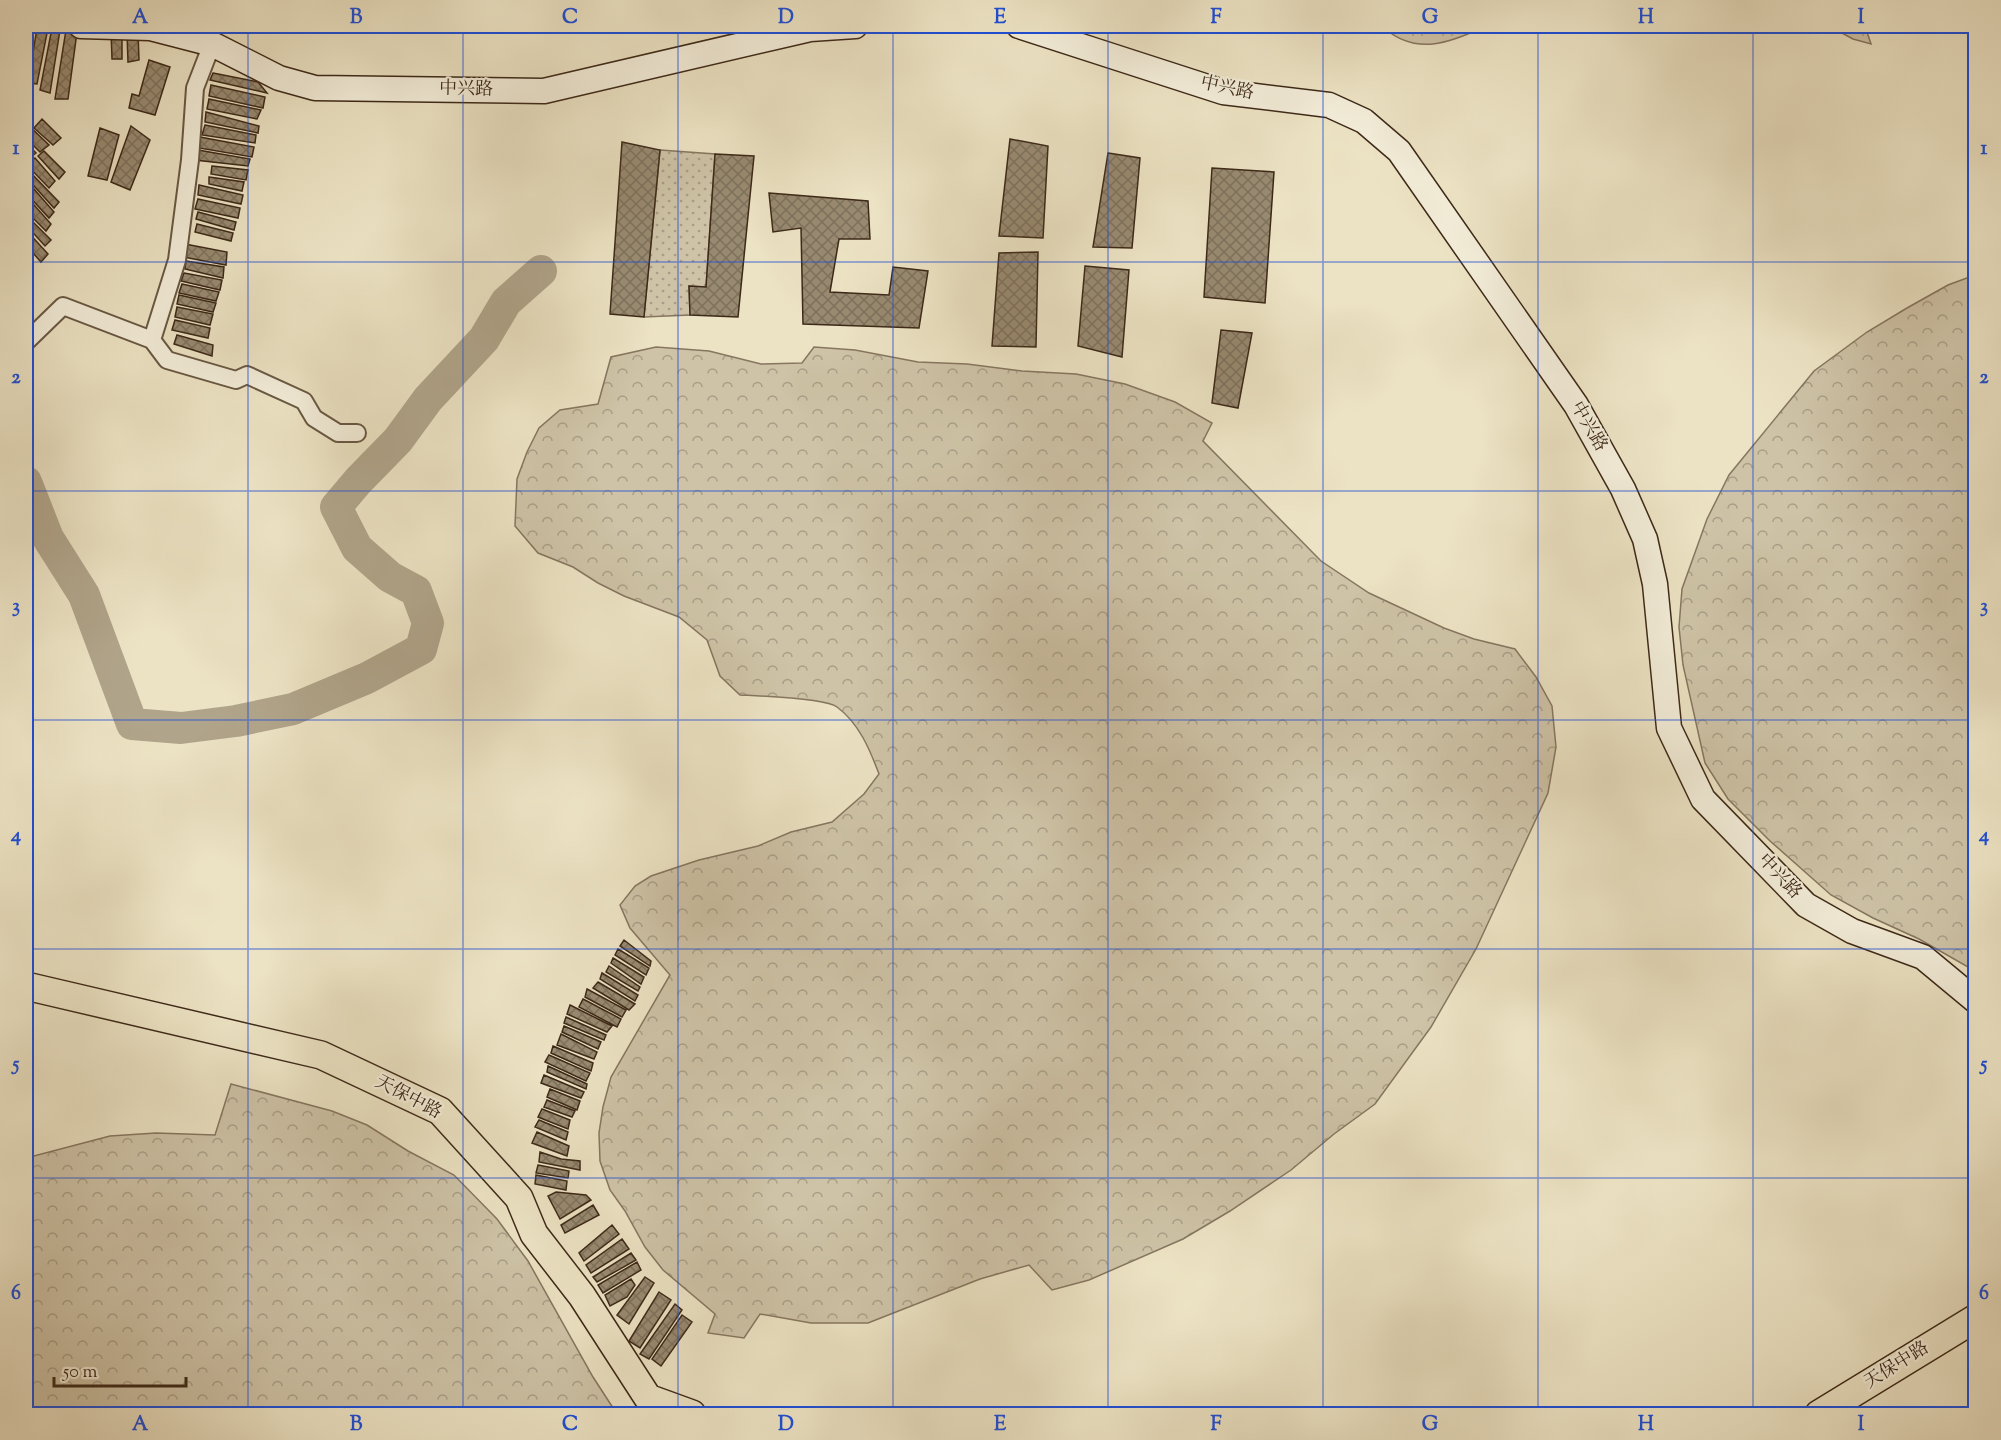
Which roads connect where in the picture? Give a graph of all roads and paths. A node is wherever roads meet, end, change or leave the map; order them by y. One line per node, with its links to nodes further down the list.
1 (81, 26): 4 (main road, 中兴路)
2 (855, 26): 4 (main road, 中兴路)
3 (1019, 26): 9 (main road, 中兴路)
4 (212, 44): 5 (street)
5 (152, 340): 6 (street); 7 (street)
6 (26, 342)
7 (357, 433)
8 (26, 986): 11 (main road, 天保中路)
9 (1976, 1001)
10 (1976, 1318): 12 (main road, 天保中路)
11 (692, 1414)
12 (1819, 1414)

